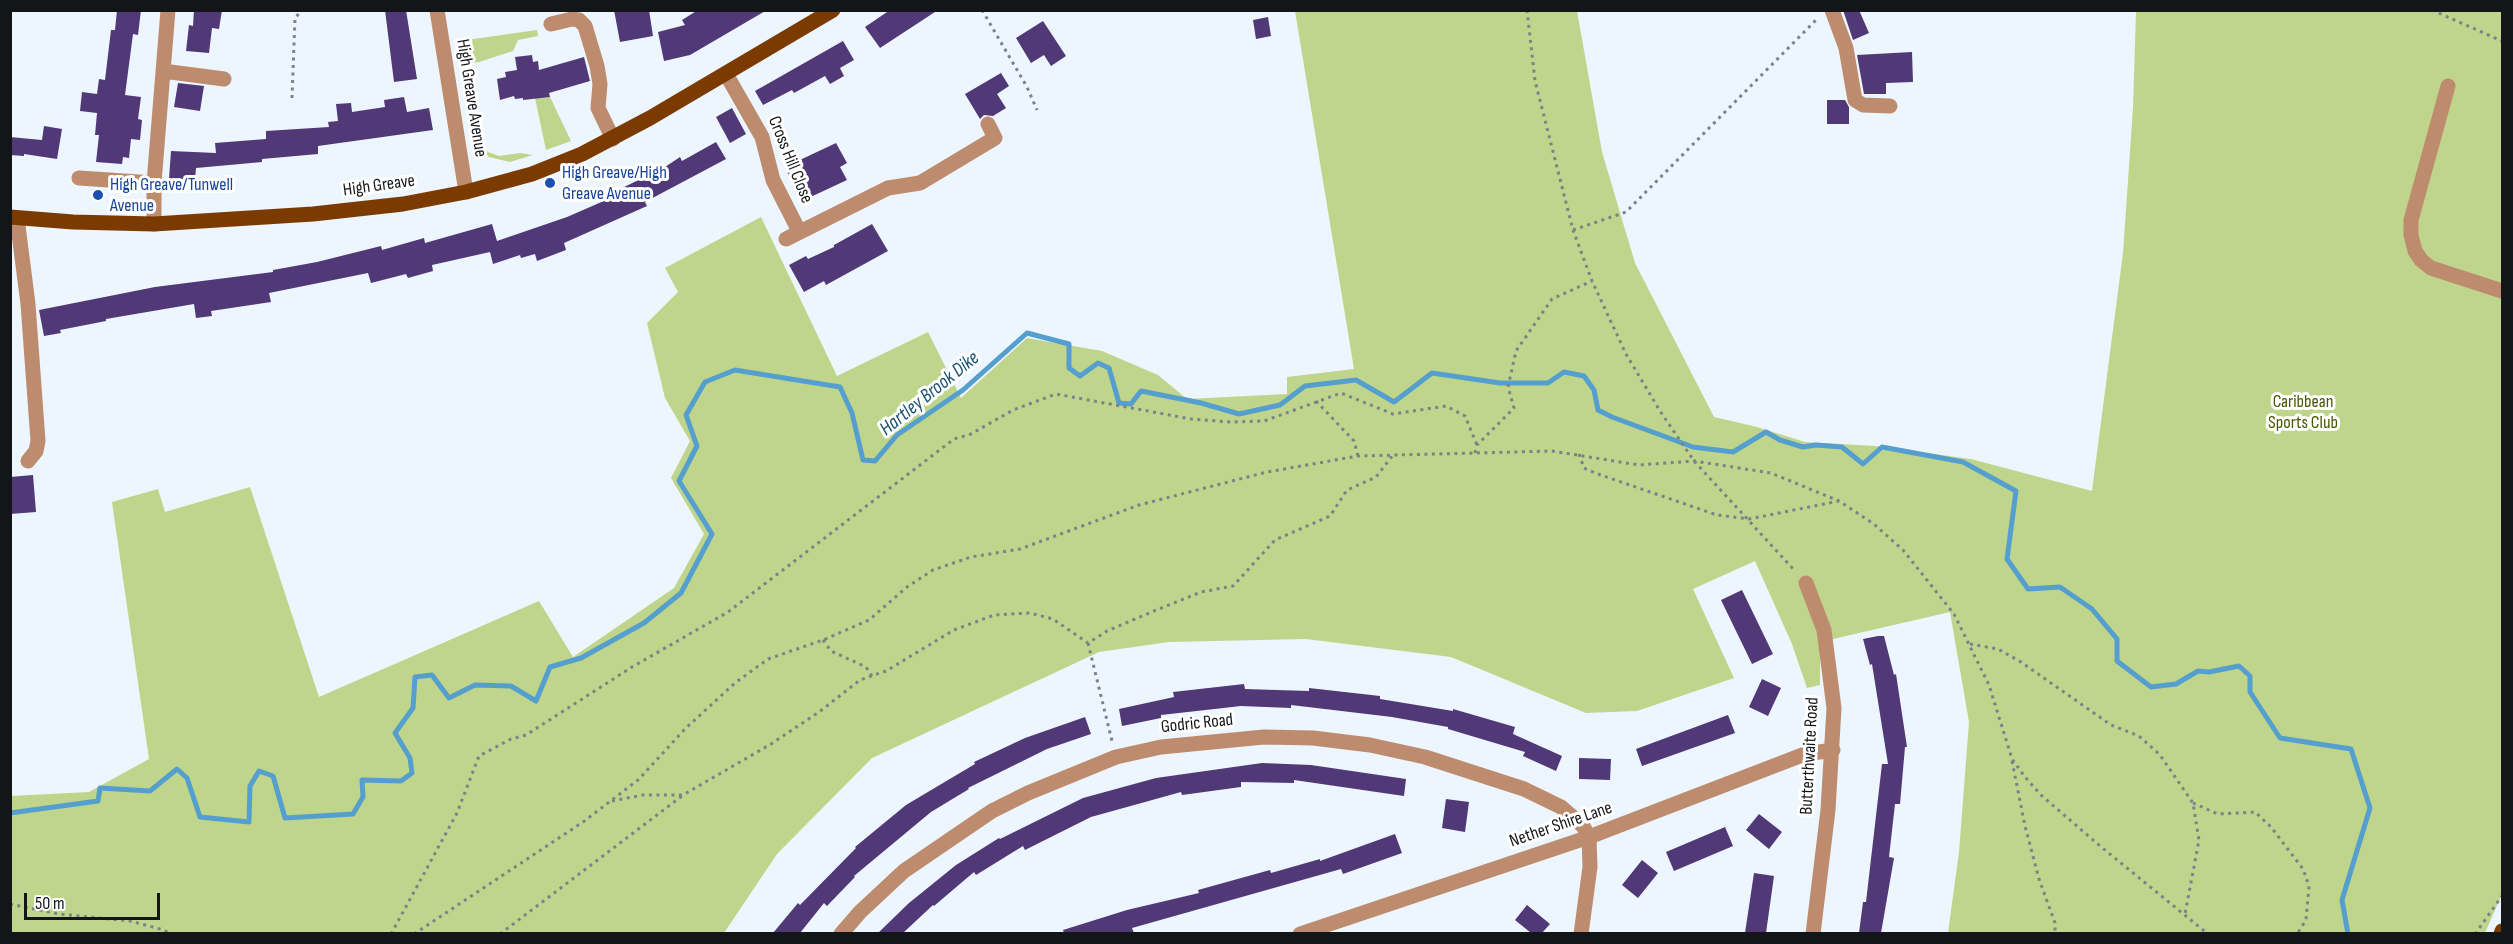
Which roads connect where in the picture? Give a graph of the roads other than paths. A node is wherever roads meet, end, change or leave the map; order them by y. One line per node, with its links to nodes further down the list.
1 (168, 10): 6 (street)
2 (437, 10): 15 (street, High Greave Avenue)
3 (833, 10): 7 (main road, High Greave)
4 (1832, 10): 10 (street)
5 (551, 24): 12 (street)
6 (163, 71): 8 (street); 14 (street)
7 (726, 74): 11 (street, Cross Hill Close); 12 (main road, High Greave)
8 (224, 79)
9 (2448, 86): 18 (street)
10 (1890, 106)
11 (988, 124)
12 (613, 139): 15 (main road, High Greave)
13 (79, 178): 14 (street)
14 (154, 183): 17 (street)
15 (466, 192): 17 (main road, High Greave)
16 (14, 217): 17 (main road, High Greave); 19 (street)
17 (154, 224)
18 (2502, 291)
19 (28, 461)
20 (1806, 583): 21 (street, Butterthwaite Road)
21 (1833, 750): 22 (street, Nether Shire Lane); 26 (street, Butterthwaite Road)
22 (1589, 837): 23 (street, Godric Road); 24 (street, Nether Shire Lane); 25 (street)
23 (842, 933)
24 (1300, 933)
25 (1581, 933)
26 (1813, 933)

